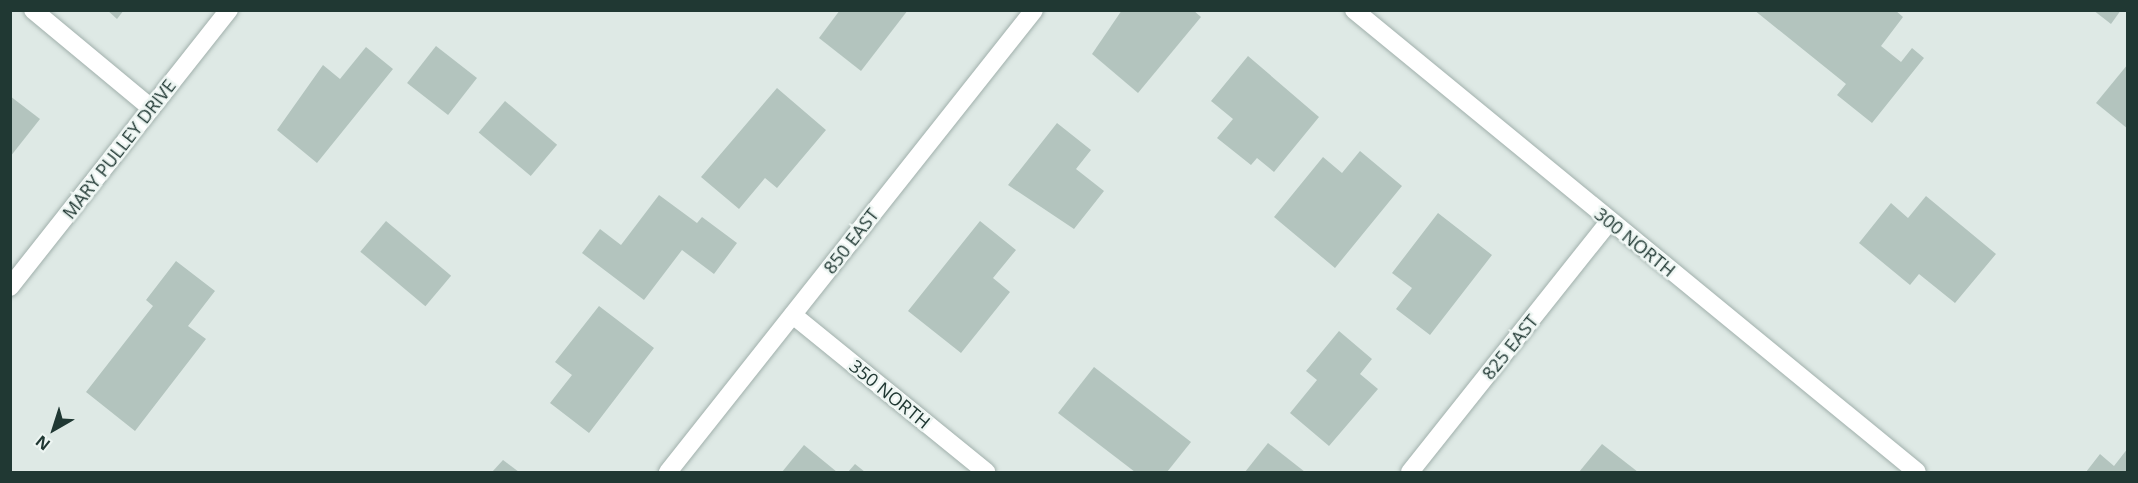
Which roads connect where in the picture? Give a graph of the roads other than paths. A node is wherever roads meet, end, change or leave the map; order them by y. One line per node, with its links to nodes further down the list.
1 (33, 10): 5 (street)
2 (229, 10): 5 (street, MARY PULLEY DRIVE)
3 (1034, 10): 8 (street, 850 EAST)
4 (1354, 10): 6 (street, 300 NORTH)
5 (151, 108): 7 (street, MARY PULLEY DRIVE)
6 (1610, 221): 11 (street, 825 EAST); 12 (street, 300 NORTH)
7 (10, 287)
8 (793, 315): 9 (street, 850 EAST); 10 (street, 350 NORTH)
9 (668, 472)
10 (986, 472)
11 (1410, 472)
12 (1917, 472)

